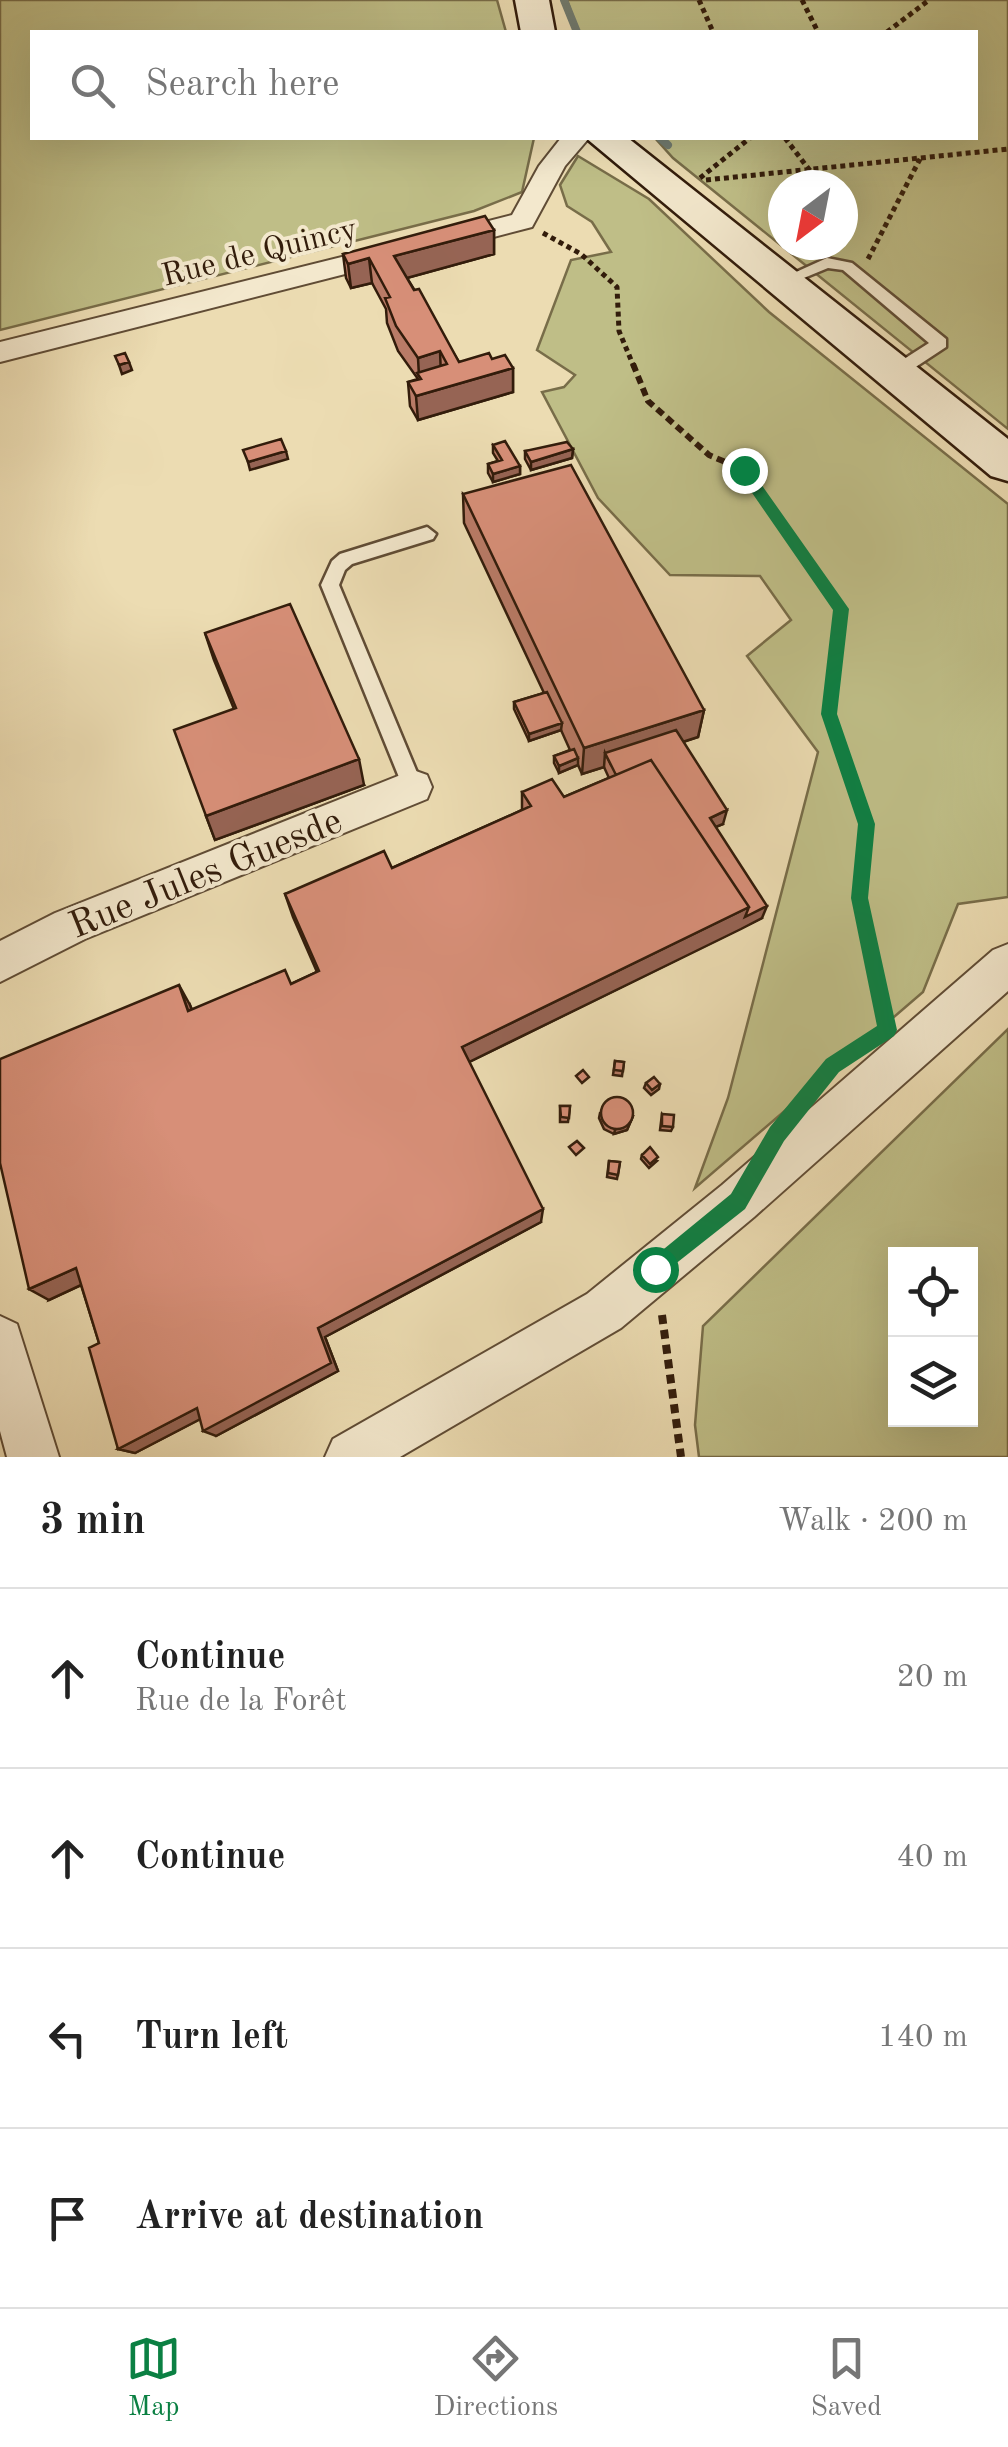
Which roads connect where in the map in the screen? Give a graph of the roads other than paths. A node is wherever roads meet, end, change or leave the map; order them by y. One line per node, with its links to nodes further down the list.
1 (532, 0): 2 (street)
2 (538, 30)
3 (607, 140): 6 (street)
4 (561, 144): 5 (street, Rue de Quincy)
5 (0, 352)
6 (1008, 464)
7 (427, 534): 8 (lane)
8 (412, 787): 9 (street, Rue Jules Guesde)
9 (0, 962)
10 (1008, 964): 13 (street)
11 (0, 1341): 12 (street)
12 (32, 1457)
13 (351, 1457)

